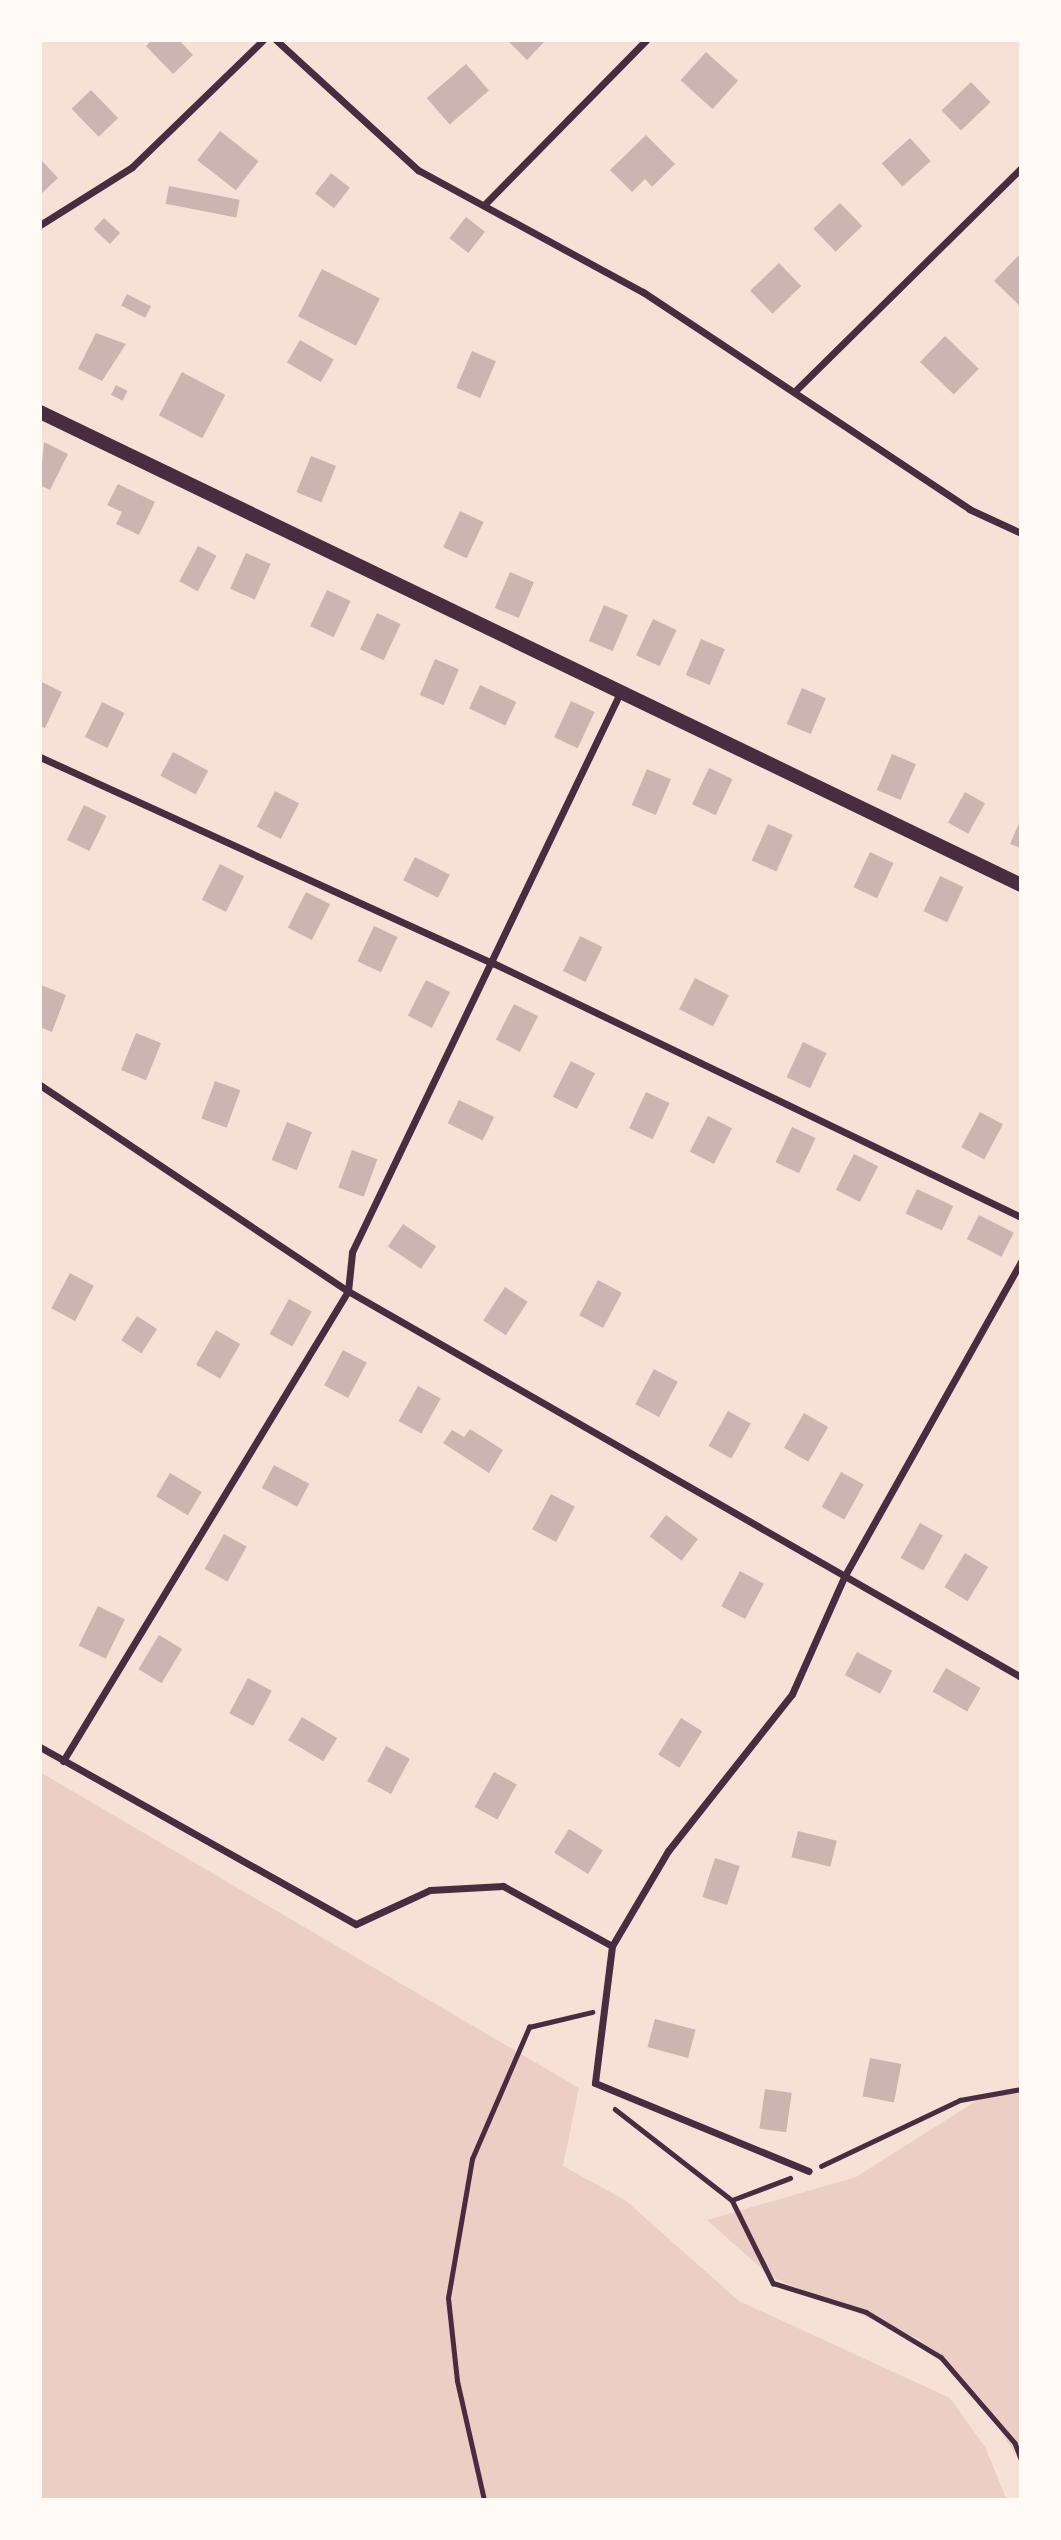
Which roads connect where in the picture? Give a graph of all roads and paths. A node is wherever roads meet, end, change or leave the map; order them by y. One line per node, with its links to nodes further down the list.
1 (263, 40): 6 (street)
2 (276, 40): 5 (street)
3 (646, 40): 5 (street)
4 (1021, 168): 7 (street)
5 (484, 205): 7 (street)
6 (40, 225)
7 (795, 391): 9 (street)
8 (40, 412): 10 (main road)
9 (1021, 533)
10 (620, 693): 12 (main road); 13 (street)
11 (40, 757): 13 (street)
12 (1021, 885)
13 (493, 963): 15 (street); 17 (street)
14 (40, 1085): 17 (street)
15 (1021, 1217)
16 (1021, 1261): 18 (street)
17 (348, 1291): 18 (street); 21 (street)
18 (844, 1577): 19 (street); 22 (street)
19 (1021, 1677)
20 (40, 1747): 21 (street)
21 (63, 1761): 22 (street)
22 (612, 1946): 28 (street)
23 (598, 1998): 24 (path)
24 (595, 2012): 25 (path); 31 (path)
25 (592, 2024)
26 (1021, 2089): 28 (path)
27 (610, 2106): 29 (path)
28 (809, 2171): 29 (path)
29 (732, 2200): 30 (path)
30 (1021, 2459)
31 (484, 2500)

